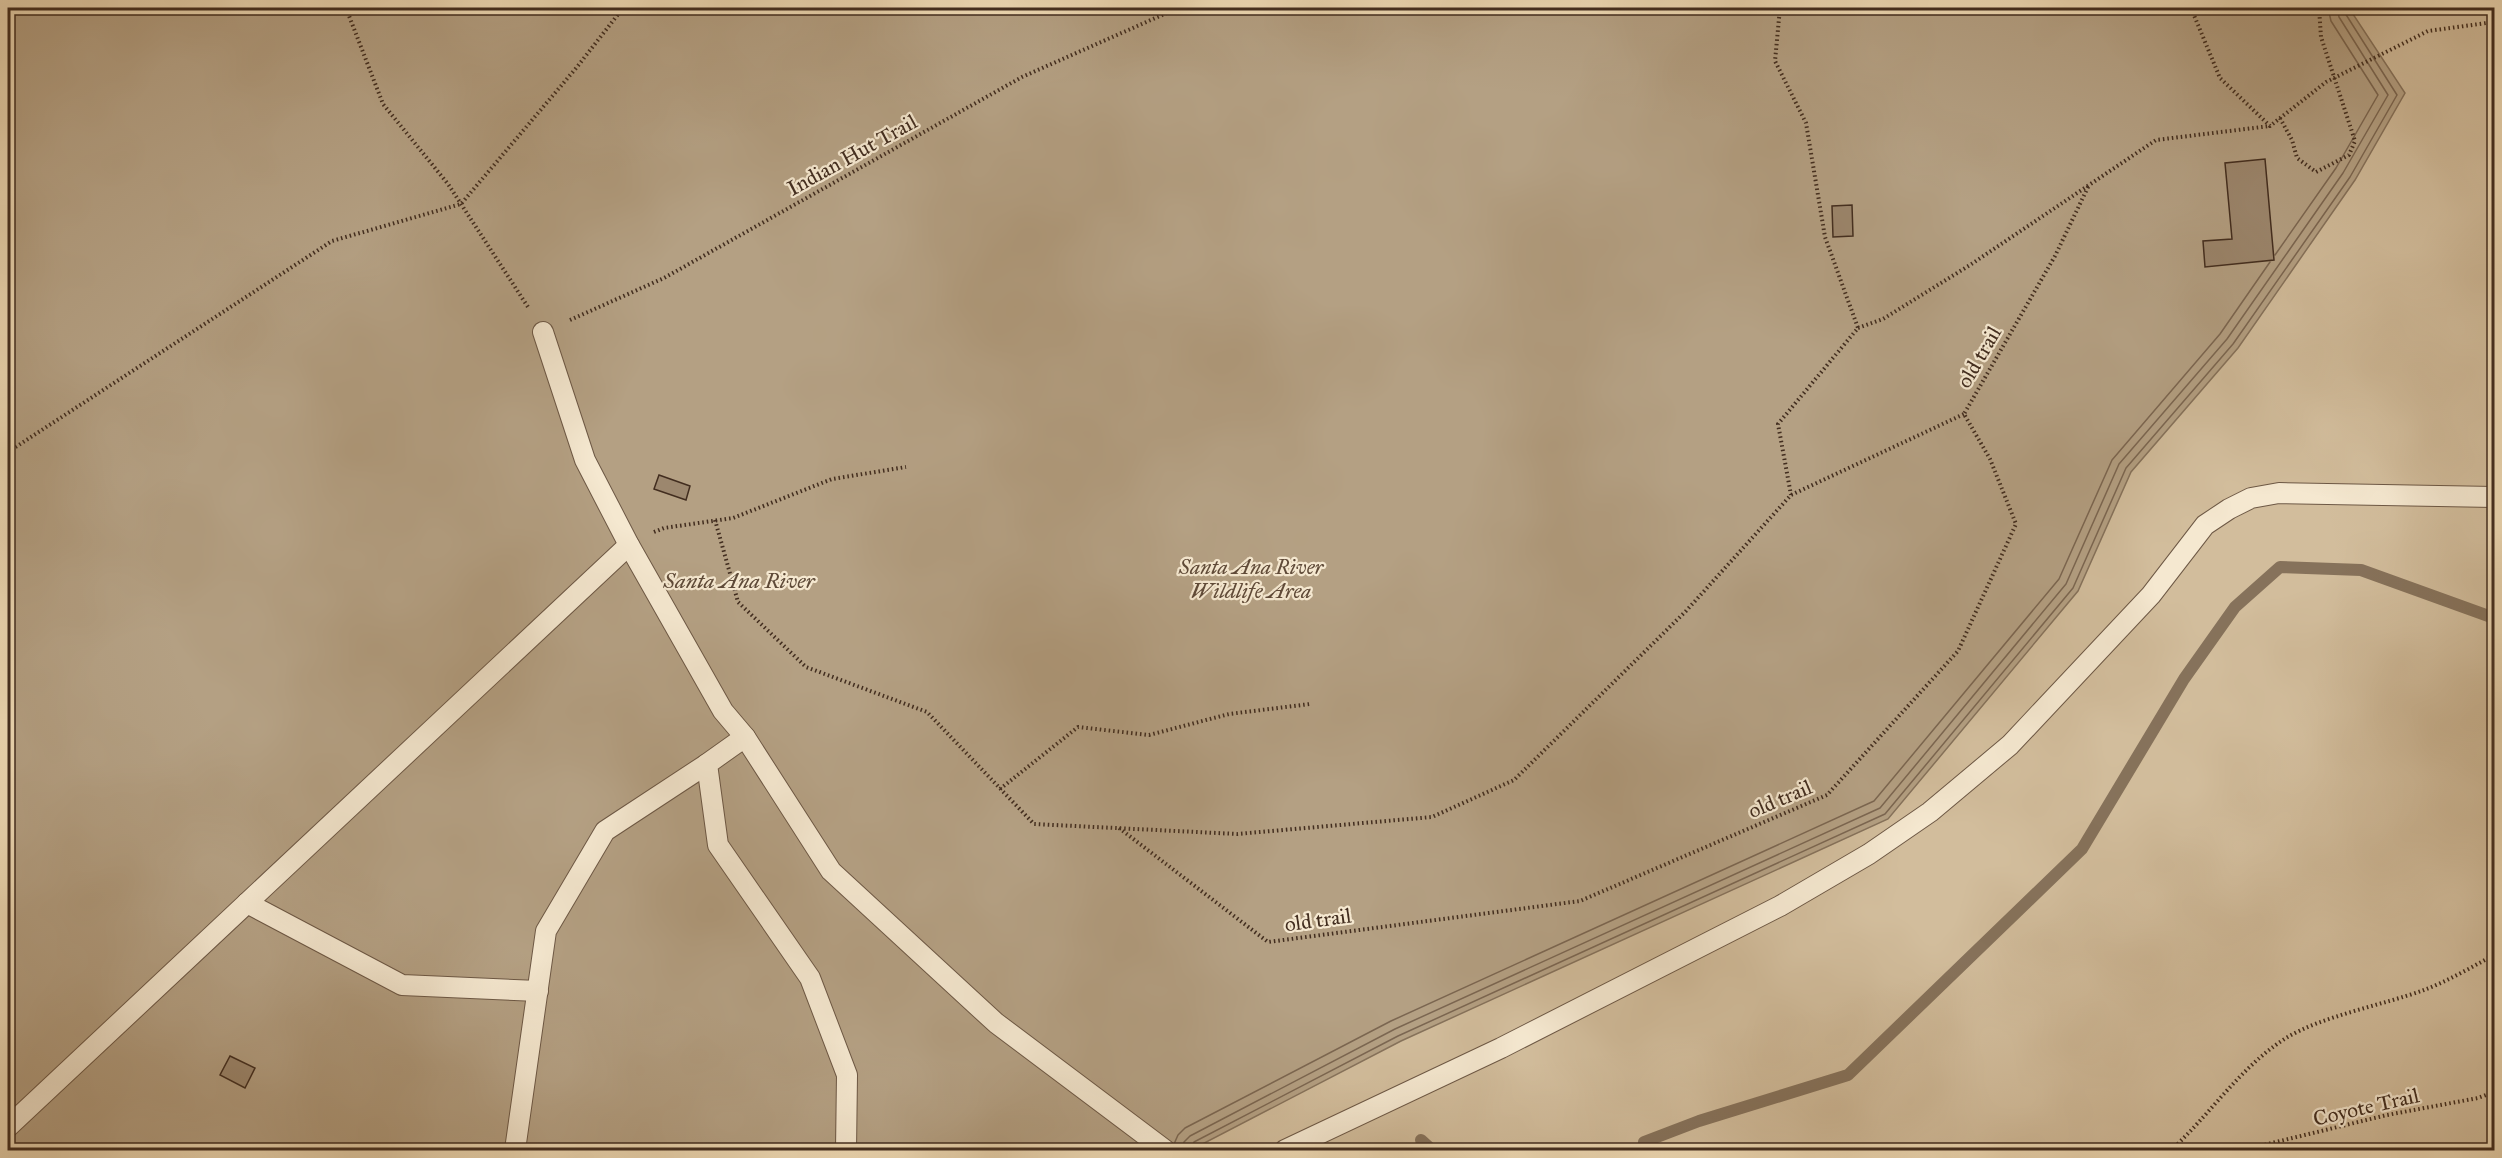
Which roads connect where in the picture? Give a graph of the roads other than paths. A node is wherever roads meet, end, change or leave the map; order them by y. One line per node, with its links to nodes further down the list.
1 (543, 332): 3 (lane)
2 (2494, 497): 12 (lane)
3 (629, 545): 4 (lane); 6 (lane)
4 (745, 737): 5 (lane); 11 (lane)
5 (707, 764): 7 (lane); 10 (lane)
6 (247, 903): 7 (lane); 8 (lane)
7 (538, 991): 9 (lane)
8 (8, 1127)
9 (515, 1150)
10 (846, 1150)
11 (1165, 1150)
12 (1285, 1150)

